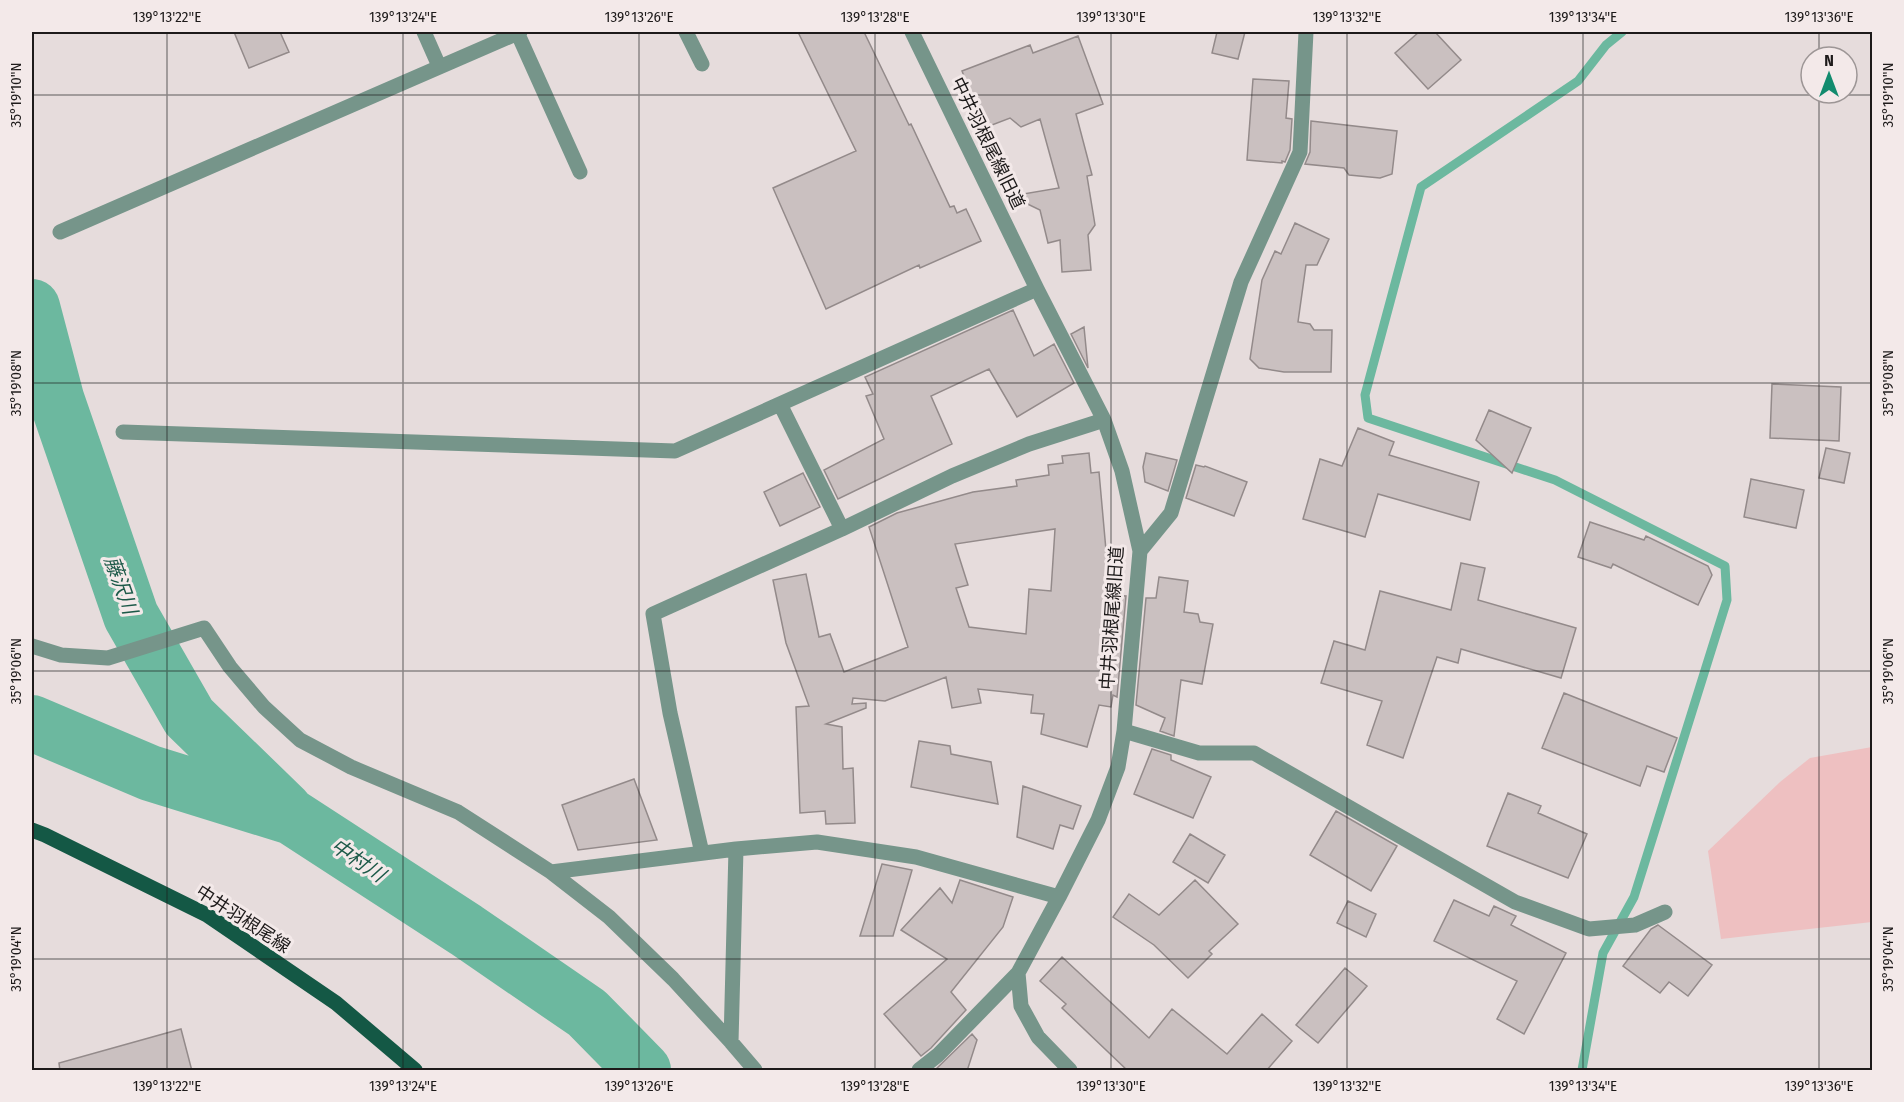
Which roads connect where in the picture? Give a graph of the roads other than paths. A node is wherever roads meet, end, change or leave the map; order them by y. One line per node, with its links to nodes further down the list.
1 (424, 32): 7 (street)
2 (519, 32): 7 (street); 8 (street)
3 (686, 32): 6 (street)
4 (912, 32): 10 (street, 中井羽根尾線旧道)
5 (1306, 32): 15 (street)
6 (702, 64)
7 (439, 66): 9 (street)
8 (580, 172)
9 (60, 232)
10 (1037, 289): 11 (street); 12 (street, 中井羽根尾線旧道)
11 (780, 404): 13 (street); 14 (street)
12 (1104, 420): 14 (street); 15 (street, 中井羽根尾線旧道)
13 (123, 432)
14 (842, 529): 20 (street)
15 (1140, 551): 17 (street, 中井羽根尾線旧道)
16 (32, 646): 21 (street)
17 (1124, 731): 22 (street, 中井羽根尾線旧道); 23 (street)
18 (32, 830): 26 (main road, 中井羽根尾線)
19 (736, 849): 20 (street); 22 (street); 25 (street)
20 (702, 853): 21 (street)
21 (551, 872): 25 (street)
22 (1059, 897): 24 (street, 中井羽根尾線旧道)
23 (1665, 912)
24 (1018, 974): 28 (street, 中井羽根尾線旧道); 29 (street)
25 (731, 1042): 27 (street)
26 (415, 1071)
27 (755, 1071)
28 (919, 1071)
29 (1070, 1071)

